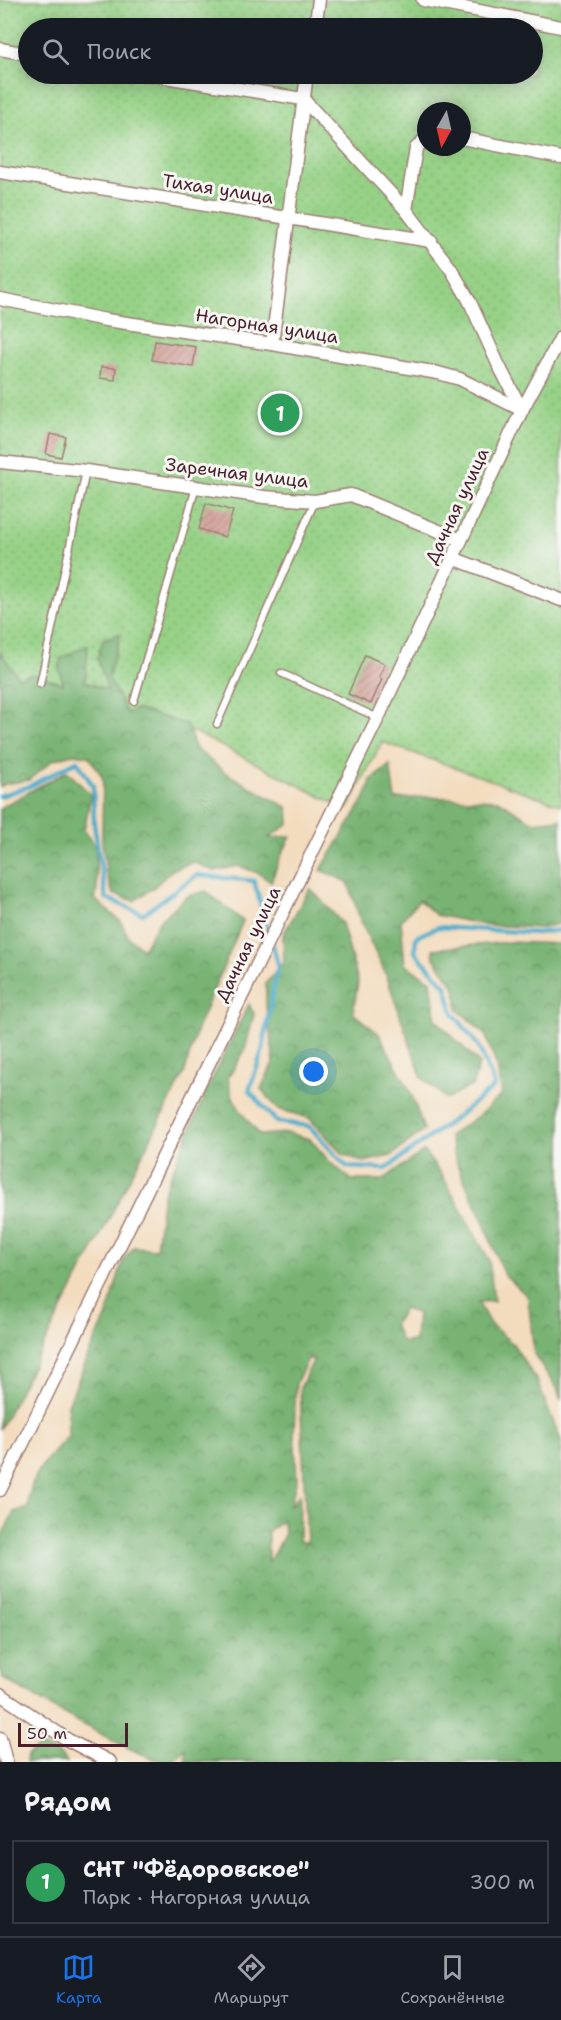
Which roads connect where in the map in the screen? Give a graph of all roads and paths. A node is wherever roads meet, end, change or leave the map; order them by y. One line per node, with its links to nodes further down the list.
1 (319, 0): 3 (street)
2 (423, 0): 4 (street)
3 (316, 18)
4 (515, 18)
5 (543, 23): 6 (street)
6 (561, 27)
7 (0, 49): 8 (street)
8 (18, 52)
9 (209, 84): 11 (street)
10 (305, 84): 11 (street)
11 (303, 99): 16 (street); 17 (street)
12 (471, 140): 14 (street)
13 (417, 147): 16 (street)
14 (561, 158)
15 (0, 172): 17 (street, Тихая улица)
16 (406, 210): 18 (street)
17 (289, 218): 18 (street, Тихая улица); 21 (street)
18 (430, 241): 22 (street)
19 (0, 299): 21 (street, Нагорная улица)
20 (561, 337): 22 (street, Дачная улица)
21 (272, 344): 22 (street, Нагорная улица)
22 (522, 410): 27 (street, Дачная улица)
23 (0, 462): 24 (street, Заречная улица)
24 (86, 471): 25 (street, Заречная улица); 31 (lane)
25 (196, 487): 26 (street, Заречная улица); 32 (lane)
26 (315, 501): 27 (street, Заречная улица); 34 (lane)
27 (461, 540): 28 (street, Дачная улица)
28 (453, 558): 29 (street); 33 (street, Дачная улица)
29 (561, 600)
30 (281, 673): 33 (lane)
31 (40, 684)
32 (134, 701)
33 (378, 718): 35 (street, Дачная улица)
34 (217, 724)
35 (0, 1490)
36 (0, 1694): 39 (street)
37 (0, 1738): 38 (street)
38 (6, 1762)
39 (110, 1762)

